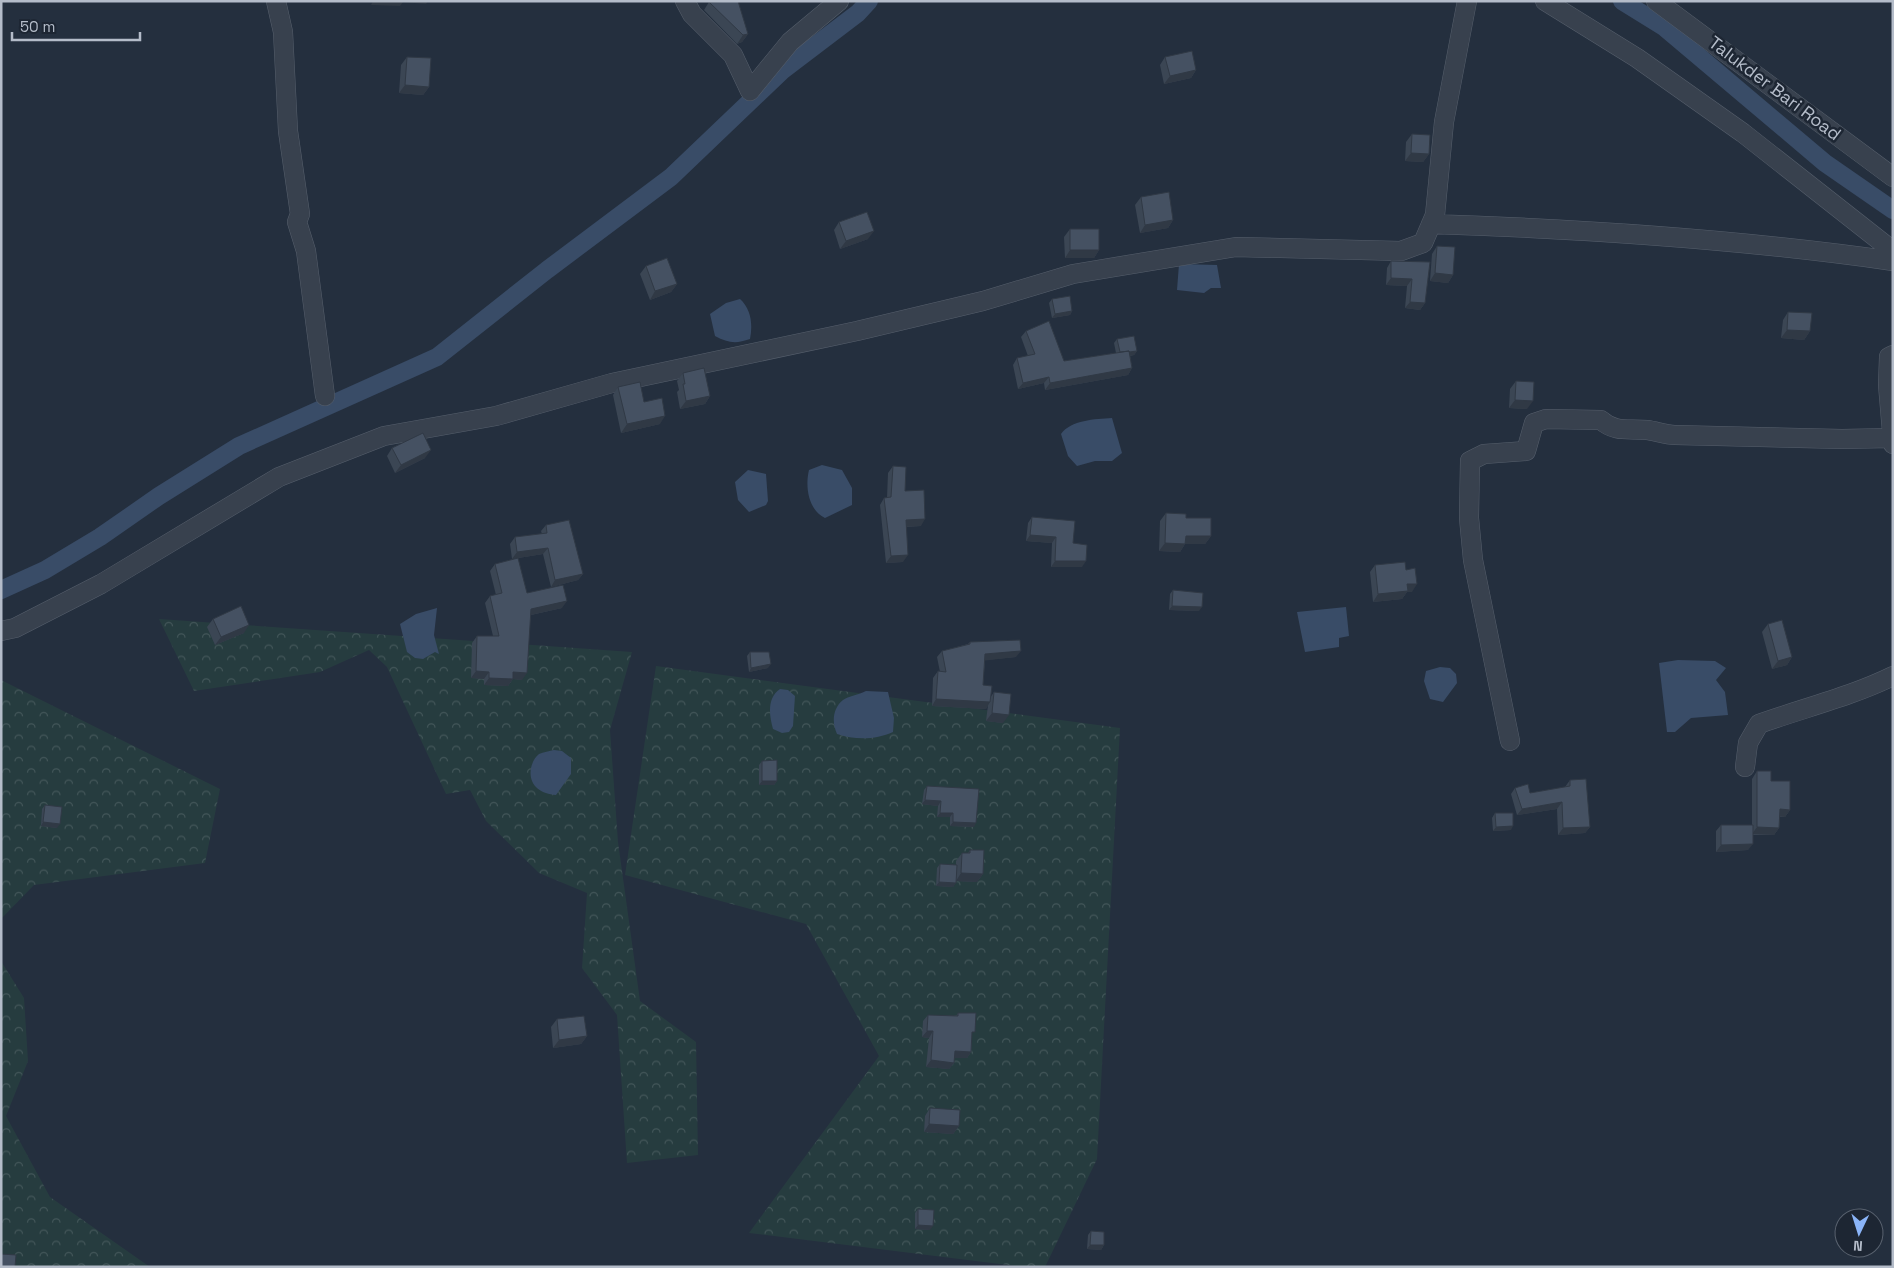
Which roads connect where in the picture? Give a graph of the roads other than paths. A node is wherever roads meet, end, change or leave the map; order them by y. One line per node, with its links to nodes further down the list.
1 (276, 1): 12 (street)
2 (685, 1): 3 (street)
3 (839, 1)
4 (1467, 1): 8 (street)
5 (1545, 1): 9 (street)
6 (1656, 1): 7 (street, Talukder Bari Road)
7 (1893, 177)
8 (1431, 224): 10 (street); 14 (street)
9 (1893, 251)
10 (1893, 262)
11 (1893, 355): 13 (street)
12 (325, 396)
13 (1892, 441): 16 (street)
14 (1, 631)
15 (1893, 676): 17 (street)
16 (1510, 741)
17 (1745, 767)

